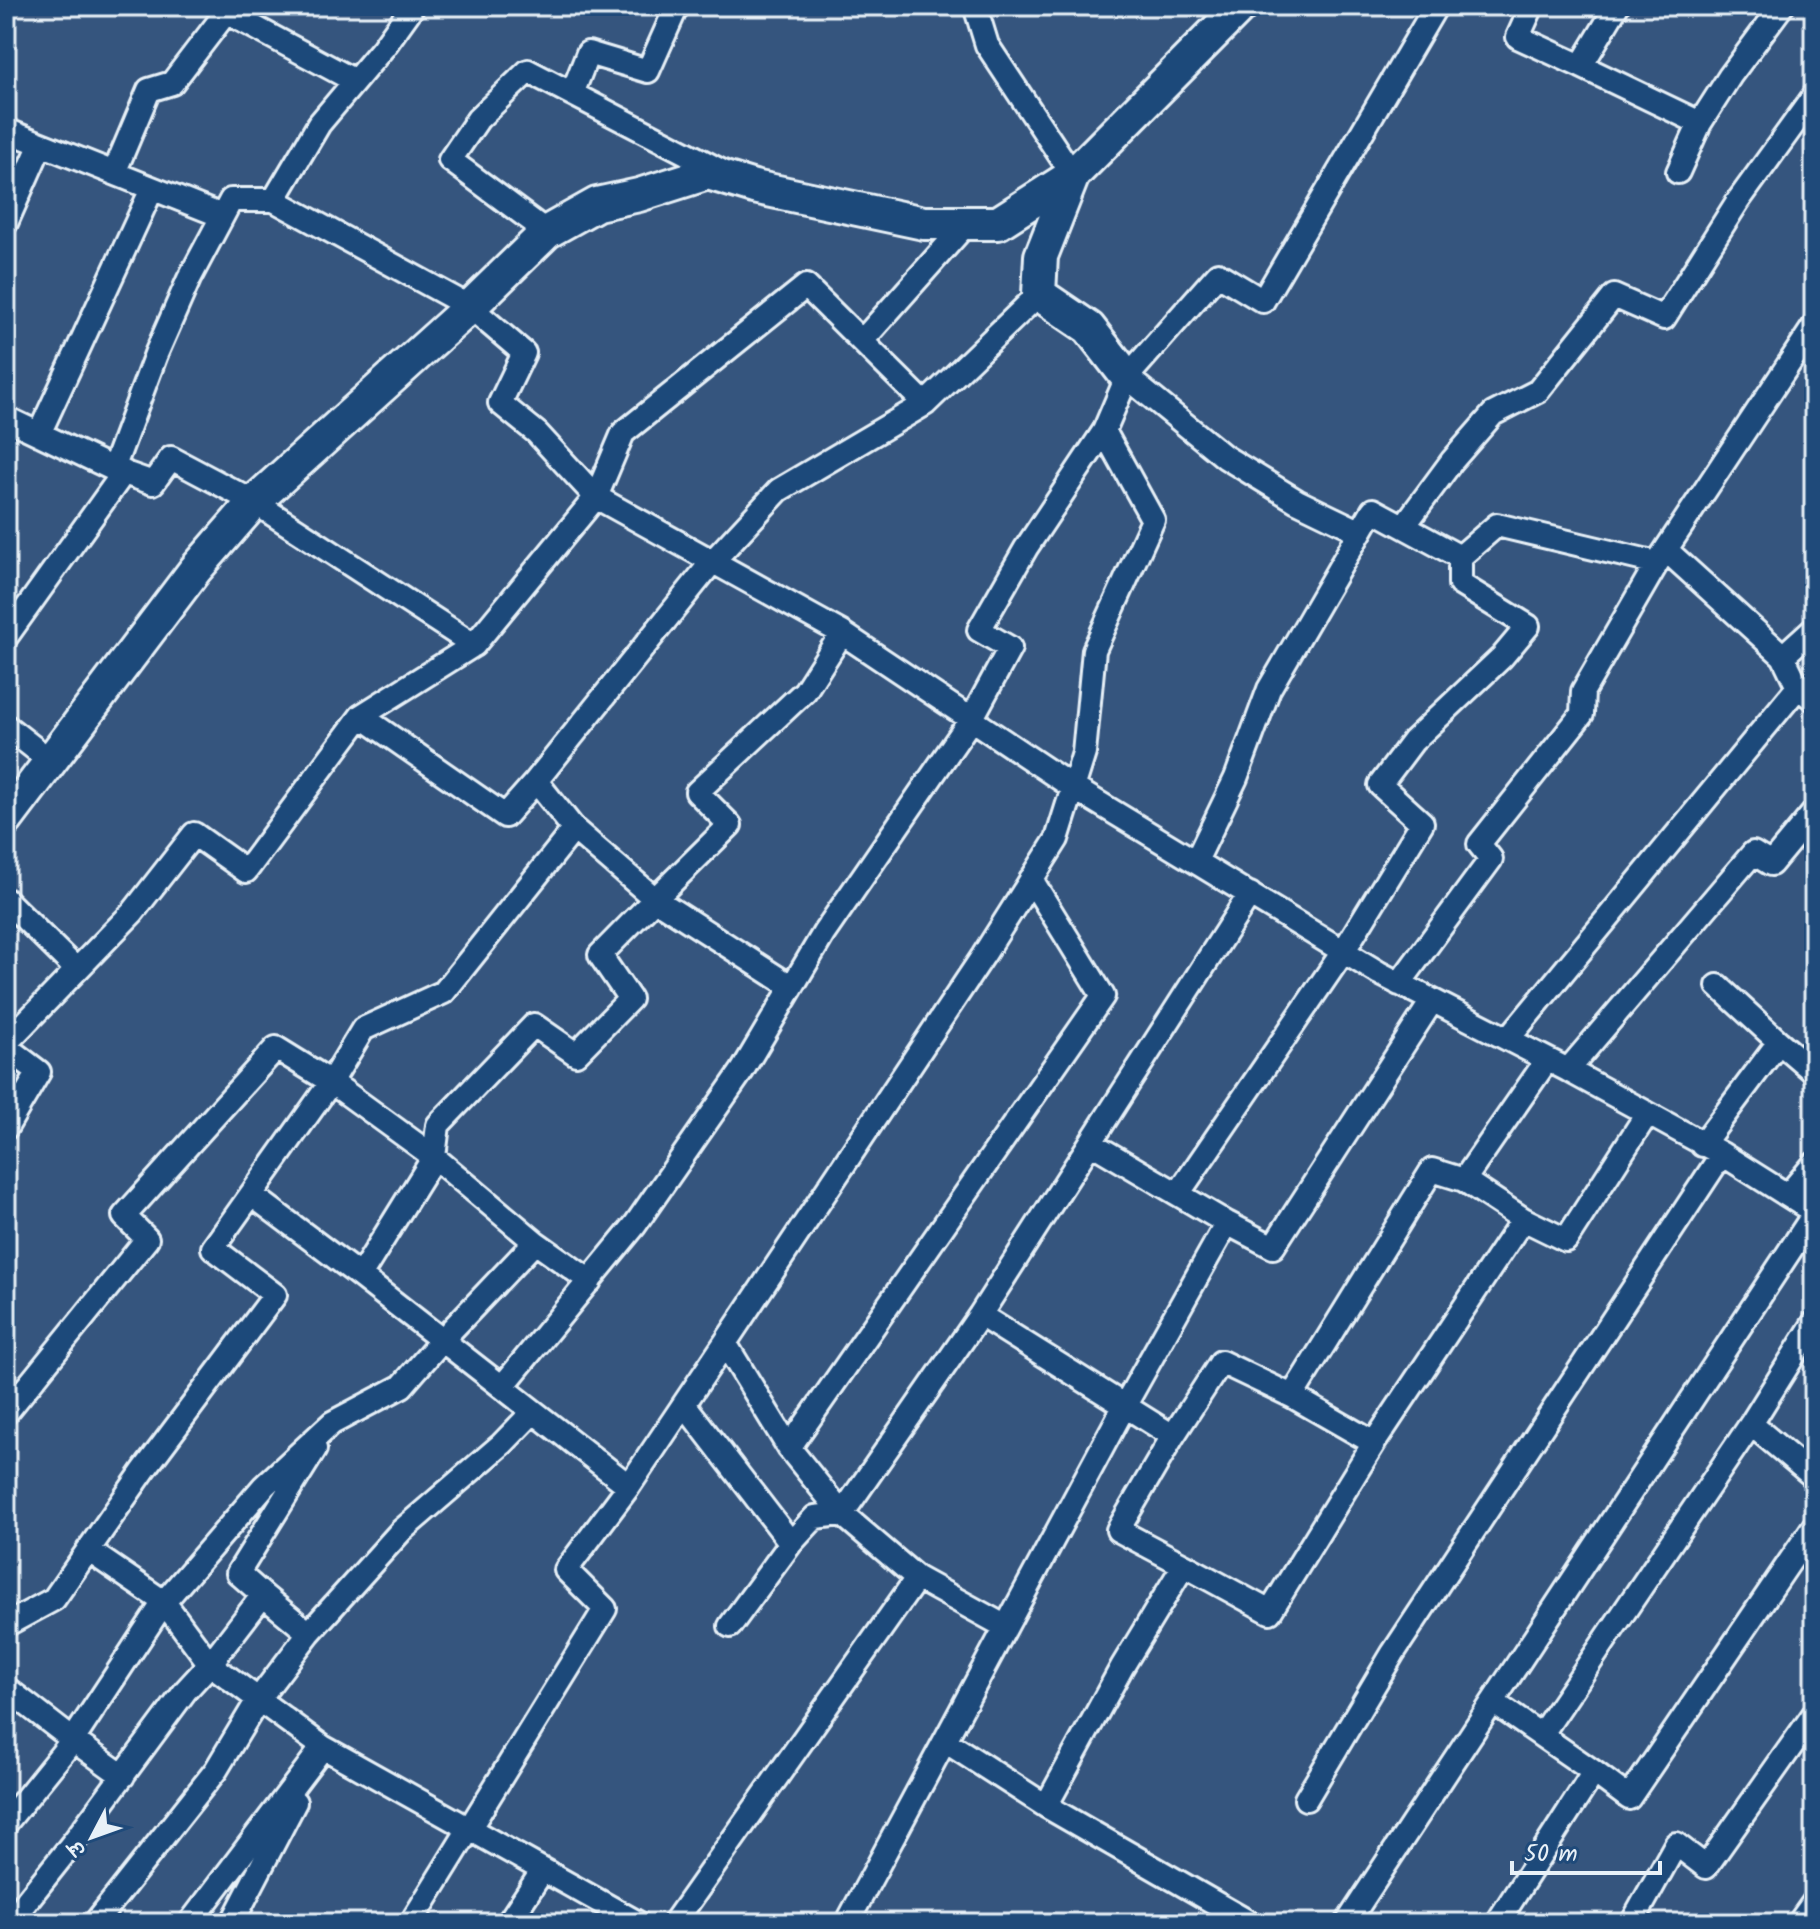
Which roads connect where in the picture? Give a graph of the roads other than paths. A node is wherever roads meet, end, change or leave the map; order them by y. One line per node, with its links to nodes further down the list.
1 (413, 6): 11 (street)
2 (677, 6): 12 (street)
3 (975, 6): 19 (street)
4 (1241, 6): 19 (street)
5 (1436, 6): 31 (street)
6 (1532, 6): 10 (street)
7 (1617, 6): 10 (street)
8 (1782, 6): 14 (street)
9 (228, 9): 11 (street); 18 (street)
10 (1581, 66): 14 (street)
11 (355, 81): 22 (street)
12 (572, 94): 20 (street); 26 (street)
13 (1814, 96): 39 (street)
14 (1700, 123): 17 (street)
15 (6, 130): 16 (street)
16 (41, 144): 18 (street); 24 (street)
17 (1678, 172)
18 (114, 173): 21 (street)
19 (1073, 175): 25 (street); 27 (street)
20 (750, 186): 25 (street); 26 (street)
21 (152, 189): 23 (street); 35 (street)
22 (274, 200): 23 (street); 28 (street)
23 (222, 216): 36 (street)
24 (6, 223)
25 (967, 223): 30 (street)
26 (547, 232): 28 (street)
27 (1039, 294): 31 (street); 32 (street)
28 (470, 307): 37 (street); 38 (street)
29 (1814, 326): 42 (street)
30 (862, 341): 32 (street); 37 (street)
31 (1127, 377): 34 (street); 40 (street)
32 (925, 404): 43 (street)
33 (6, 418): 35 (street)
34 (1104, 431): 51 (street); 55 (street)
35 (39, 434): 36 (street)
36 (118, 470): 38 (street); 46 (street)
37 (596, 497): 43 (street); 47 (street)
38 (254, 502): 47 (street); 53 (street)
39 (1404, 526): 40 (street); 41 (street)
40 (1359, 531): 59 (street)
41 (1460, 557): 42 (street); 64 (street)
42 (1662, 557): 48 (street); 66 (street)
43 (712, 562): 45 (street); 54 (street)
44 (1814, 628): 48 (street)
45 (842, 633): 51 (street); 62 (street)
46 (6, 637)
47 (474, 645): 50 (street)
48 (1783, 656): 49 (street)
49 (1806, 694): 70 (street)
50 (361, 716): 54 (street); 65 (street)
51 (972, 718): 55 (street); 68 (street)
52 (6, 726): 53 (street)
53 (52, 762): 57 (street)
54 (536, 781): 58 (street)
55 (1074, 788): 59 (street); 60 (street)
56 (1814, 812): 74 (street)
57 (6, 820)
58 (574, 829): 62 (street); 76 (street)
59 (1196, 861): 61 (street)
60 (1031, 879): 96 (street); 107 (street)
61 (1250, 894): 64 (street); 79 (street)
62 (655, 899): 68 (street); 81 (street)
63 (6, 900): 65 (street)
64 (1343, 952): 66 (street); 84 (street)
65 (77, 970): 72 (street)
66 (1399, 984): 69 (street)
67 (1718, 986): 71 (street)
68 (792, 987): 92 (street)
69 (1432, 1001): 70 (street); 89 (street)
70 (1508, 1039): 73 (street)
71 (1779, 1042): 75 (street); 80 (street)
72 (6, 1045): 78 (street)
73 (1547, 1060): 74 (street); 83 (street)
74 (1568, 1070): 77 (street)
75 (1814, 1072)
76 (331, 1082): 81 (street); 85 (street); 102 (street)
77 (1647, 1114): 80 (street); 88 (street)
78 (6, 1128)
79 (1091, 1143): 84 (street); 93 (street)
80 (1712, 1150): 86 (street); 135 (street)
81 (434, 1157): 90 (street); 91 (street)
82 (1814, 1164): 86 (street)
83 (1464, 1180): 88 (street); 98 (street)
84 (1178, 1194): 89 (street)
85 (252, 1195): 91 (street); 113 (street)
86 (1788, 1195): 87 (street)
87 (1814, 1213): 127 (street)
88 (1523, 1219): 106 (street)
89 (1227, 1223): 100 (street)
90 (535, 1242): 92 (street); 95 (street)
91 (360, 1276): 95 (street)
92 (590, 1281): 97 (street)
93 (980, 1315): 100 (street); 110 (street)
94 (1814, 1323): 104 (street)
95 (442, 1340): 97 (street); 103 (street)
96 (725, 1343): 99 (street); 107 (street)
97 (502, 1387): 101 (street)
98 (1292, 1396): 105 (street); 106 (street)
99 (684, 1404): 109 (street); 112 (street)
100 (1125, 1405): 105 (street); 122 (street)
101 (533, 1412): 109 (street); 123 (street)
102 (6, 1413)
103 (332, 1423): 114 (street); 116 (street)
104 (1751, 1424): 108 (street); 129 (street)
105 (1173, 1436): 115 (street)
106 (1374, 1443): 115 (street)
107 (789, 1448): 110 (street)
108 (1814, 1477)
109 (629, 1486): 138 (street)
110 (842, 1514): 112 (street); 117 (street)
111 (1814, 1526): 133 (street)
112 (791, 1543): 121 (street)
113 (88, 1550): 119 (street); 120 (street)
114 (207, 1552): 116 (street); 119 (street)
115 (1184, 1565): 136 (street)
116 (238, 1573): 118 (street)
117 (917, 1578): 122 (street); 148 (street)
118 (263, 1595): 123 (street); 124 (street)
119 (164, 1602): 124 (street); 130 (street)
120 (6, 1625)
121 (730, 1626)
122 (1006, 1627): 131 (street)
123 (309, 1633): 126 (street)
124 (210, 1664): 126 (street); 134 (street)
125 (8, 1694): 130 (street)
126 (258, 1700): 132 (street); 142 (street)
127 (1493, 1702): 129 (street); 151 (street)
128 (1814, 1714): 153 (street)
129 (1541, 1735): 133 (street)
130 (73, 1740): 134 (street); 137 (street)
131 (945, 1741): 136 (street); 149 (street)
132 (323, 1747): 138 (street); 143 (street); 144 (street)
133 (1594, 1772): 152 (street)
134 (123, 1776): 141 (street)
135 (1306, 1799)
136 (1046, 1806): 150 (street)
137 (6, 1823)
138 (469, 1829): 139 (street); 145 (street)
139 (543, 1870): 146 (street); 147 (street)
140 (1814, 1902): 154 (street)
141 (9, 1923)
142 (95, 1923)
143 (190, 1923)
144 (232, 1923)
145 (411, 1923)
146 (508, 1923)
147 (638, 1923)
148 (674, 1923)
149 (847, 1923)
150 (1250, 1923)
151 (1347, 1923)
152 (1497, 1923)
153 (1632, 1923)
154 (1799, 1923)

